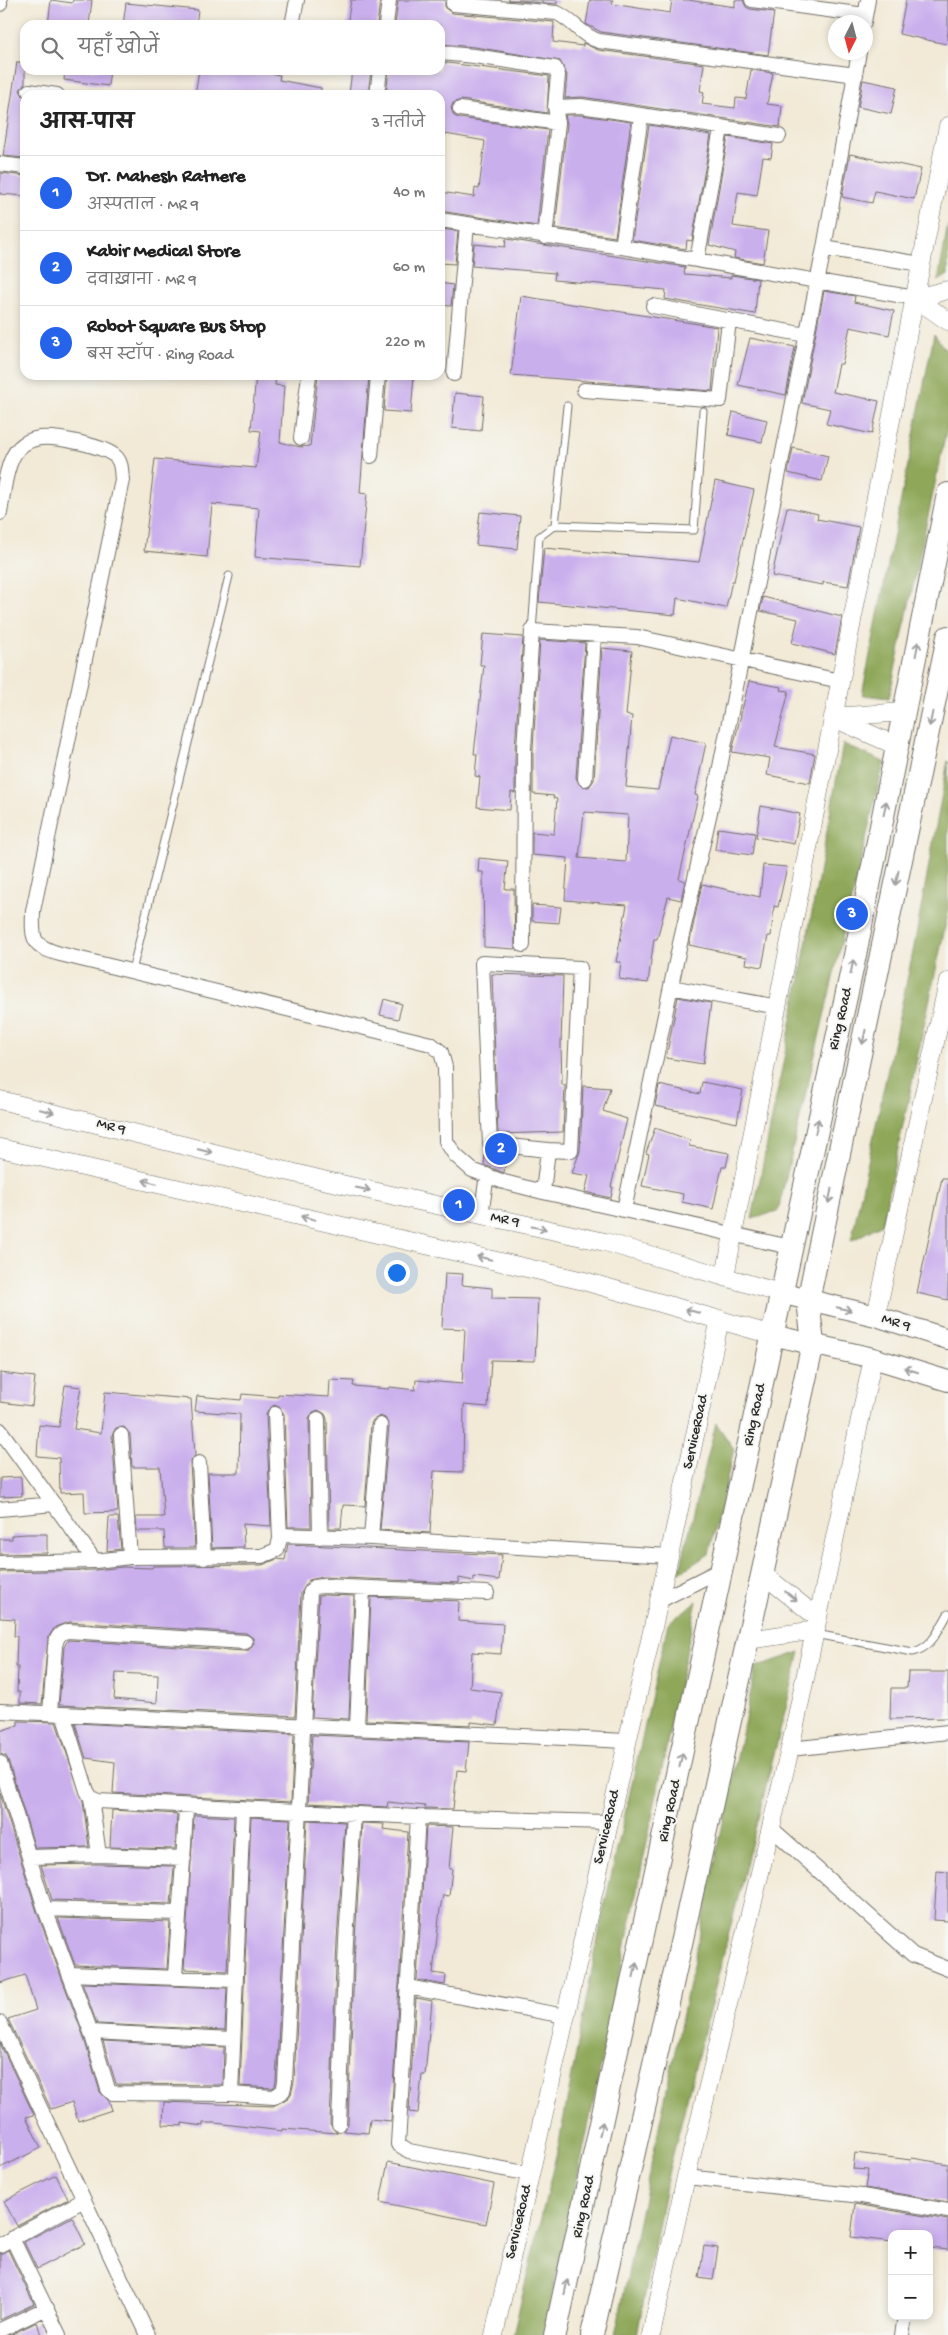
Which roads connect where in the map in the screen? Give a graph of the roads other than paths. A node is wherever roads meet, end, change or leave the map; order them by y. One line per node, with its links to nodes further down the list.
1 (296, 0): 8 (street)
2 (389, 0): 9 (street)
3 (752, 0): 6 (street)
4 (868, 0): 7 (street)
5 (453, 4): 13 (street)
6 (841, 15)
7 (866, 15)
8 (293, 20)
9 (387, 20)
10 (445, 53): 15 (street)
11 (858, 60): 13 (street)
12 (379, 75): 14 (street)
13 (856, 75): 28 (street)
14 (378, 90)
15 (555, 107): 17 (street); 18 (street)
16 (460, 109): 18 (street)
17 (641, 117): 20 (street); 27 (street)
18 (558, 123): 26 (street)
19 (948, 126): 30 (street)
20 (721, 129): 21 (street); 29 (street)
21 (779, 136)
22 (0, 164): 23 (street)
23 (20, 166)
24 (445, 221): 25 (street)
25 (467, 224): 26 (street); 38 (street)
26 (545, 237): 27 (street)
27 (622, 247): 29 (street)
28 (824, 248): 30 (street); 31 (street)
29 (697, 260): 31 (street)
30 (922, 264): 33 (street)
31 (816, 282): 33 (street); 37 (street)
32 (948, 290): 33 (street)
33 (915, 298): 36 (street); 54 (street)
34 (653, 306): 35 (street)
35 (729, 320): 37 (street); 41 (street)
36 (948, 321)
37 (806, 334): 53 (street)
38 (454, 374)
39 (308, 380): 44 (street)
40 (378, 380): 45 (street)
41 (584, 390)
42 (566, 406): 48 (lane)
43 (703, 411): 48 (lane)
44 (300, 438)
45 (371, 456)
46 (948, 494): 55 (main road, Ring Road, one-way to 46)
47 (0, 513): 60 (street)
48 (555, 525): 50 (lane)
49 (229, 576): 60 (lane)
50 (532, 631): 51 (street); 59 (street)
51 (594, 635): 53 (street); 58 (street)
52 (948, 637): 75 (main road, Ring Road, one-way to 75)
53 (741, 659): 54 (street); 62 (street)
54 (840, 681): 56 (street)
55 (904, 712): 56 (street); 57 (main road, Ring Road)
56 (833, 717): 57 (street); 63 (street)
57 (897, 746): 72 (main road, Ring Road, one-way to 57)
58 (585, 780)
59 (523, 945)
60 (132, 971): 67 (street)
61 (948, 982): 76 (street)
62 (671, 987): 63 (street); 69 (street)
63 (778, 1007): 71 (street)
64 (0, 1100): 70 (street, MR 9, one-way to 70)
65 (0, 1148): 77 (street, one-way to 65)
66 (548, 1150): 66 (street); 68 (street)
67 (487, 1175): 68 (street); 70 (street)
68 (543, 1192): 69 (street)
69 (624, 1210): 71 (street)
70 (481, 1215): 73 (street, MR 9, one-way to 73)
71 (732, 1236): 72 (street); 73 (street)
72 (790, 1247): 74 (main road, Ring Road)
73 (725, 1276): 74 (street, MR 9)
74 (780, 1293): 75 (main road, MR 9); 78 (main road, Ring Road)
75 (808, 1300): 76 (main road, MR 9, one-way to 76); 80 (main road, Ring Road)
76 (876, 1316): 79 (main road, MR 9)
77 (720, 1319): 78 (street); 95 (street, ServiceRoad)
78 (772, 1335): 80 (main road); 100 (main road, Ring Road)
79 (948, 1339)
80 (813, 1343): 81 (main road); 101 (main road, Ring Road)
81 (873, 1358): 82 (main road, one-way to 81); 106 (street)
82 (948, 1381)
83 (275, 1414): 92 (street)
84 (318, 1419): 93 (street)
85 (380, 1425): 94 (street)
86 (0, 1430): 88 (street)
87 (121, 1436): 96 (street)
88 (6, 1448): 90 (street)
89 (199, 1463): 97 (street)
90 (54, 1504): 91 (street); 98 (street)
91 (0, 1509)
92 (280, 1535): 93 (street); 97 (street)
93 (320, 1537): 94 (street)
94 (371, 1538): 95 (street)
95 (669, 1556): 104 (street, ServiceRoad)
96 (130, 1557): 97 (street); 98 (street)
97 (204, 1558)
98 (95, 1561): 99 (street)
99 (0, 1563)
100 (722, 1569): 104 (street); 152 (main road, Ring Road, one-way to 100)
101 (763, 1574): 106 (street, one-way to 106); 107 (main road, Ring Road)
102 (363, 1588): 103 (street); 111 (street); 112 (street)
103 (487, 1593)
104 (659, 1601): 114 (street, ServiceRoad)
105 (948, 1614): 106 (lane)
106 (816, 1628): 107 (street); 115 (street)
107 (748, 1640): 153 (main road, Ring Road)
108 (245, 1642): 110 (street)
109 (0, 1711): 110 (street)
110 (56, 1714): 111 (street); 117 (street)
111 (302, 1725): 112 (street); 120 (street)
112 (357, 1728): 114 (street)
113 (948, 1732): 115 (street)
114 (626, 1741): 123 (street, ServiceRoad)
115 (790, 1749): 124 (street)
116 (0, 1763): 126 (street)
117 (91, 1798): 118 (street); 125 (street)
118 (186, 1806): 119 (street); 127 (street)
119 (243, 1808): 120 (street); 133 (street)
120 (300, 1811): 121 (street); 139 (street)
121 (354, 1814): 122 (street); 140 (street)
122 (418, 1818): 123 (street); 134 (street)
123 (608, 1822): 135 (street, ServiceRoad)
124 (770, 1828): 130 (street); 142 (street)
125 (100, 1854): 126 (street); 127 (street)
126 (31, 1857): 128 (street)
127 (184, 1858): 129 (street)
128 (45, 1909): 129 (street); 131 (street)
129 (178, 1913): 132 (street)
130 (948, 1969)
131 (69, 1974): 132 (street); 137 (street)
132 (175, 1978): 133 (street)
133 (234, 1980): 138 (street)
134 (407, 1987): 135 (street); 141 (street)
135 (565, 2016): 141 (street, ServiceRoad)
136 (1, 2026): 143 (street)
137 (91, 2032): 138 (street); 139 (street)
138 (232, 2039): 139 (street)
139 (231, 2094)
140 (340, 2124)
141 (530, 2174): 151 (street, ServiceRoad)
142 (686, 2177): 144 (street); 154 (street)
143 (84, 2200): 145 (street); 150 (street)
144 (948, 2211)
145 (4, 2240): 146 (street)
146 (47, 2308): 148 (street); 149 (street)
147 (904, 2320): 155 (street)
148 (0, 2330)
149 (59, 2335)
150 (148, 2335)
151 (494, 2335)
152 (555, 2335)
153 (592, 2335)
154 (652, 2335)
155 (902, 2335)

